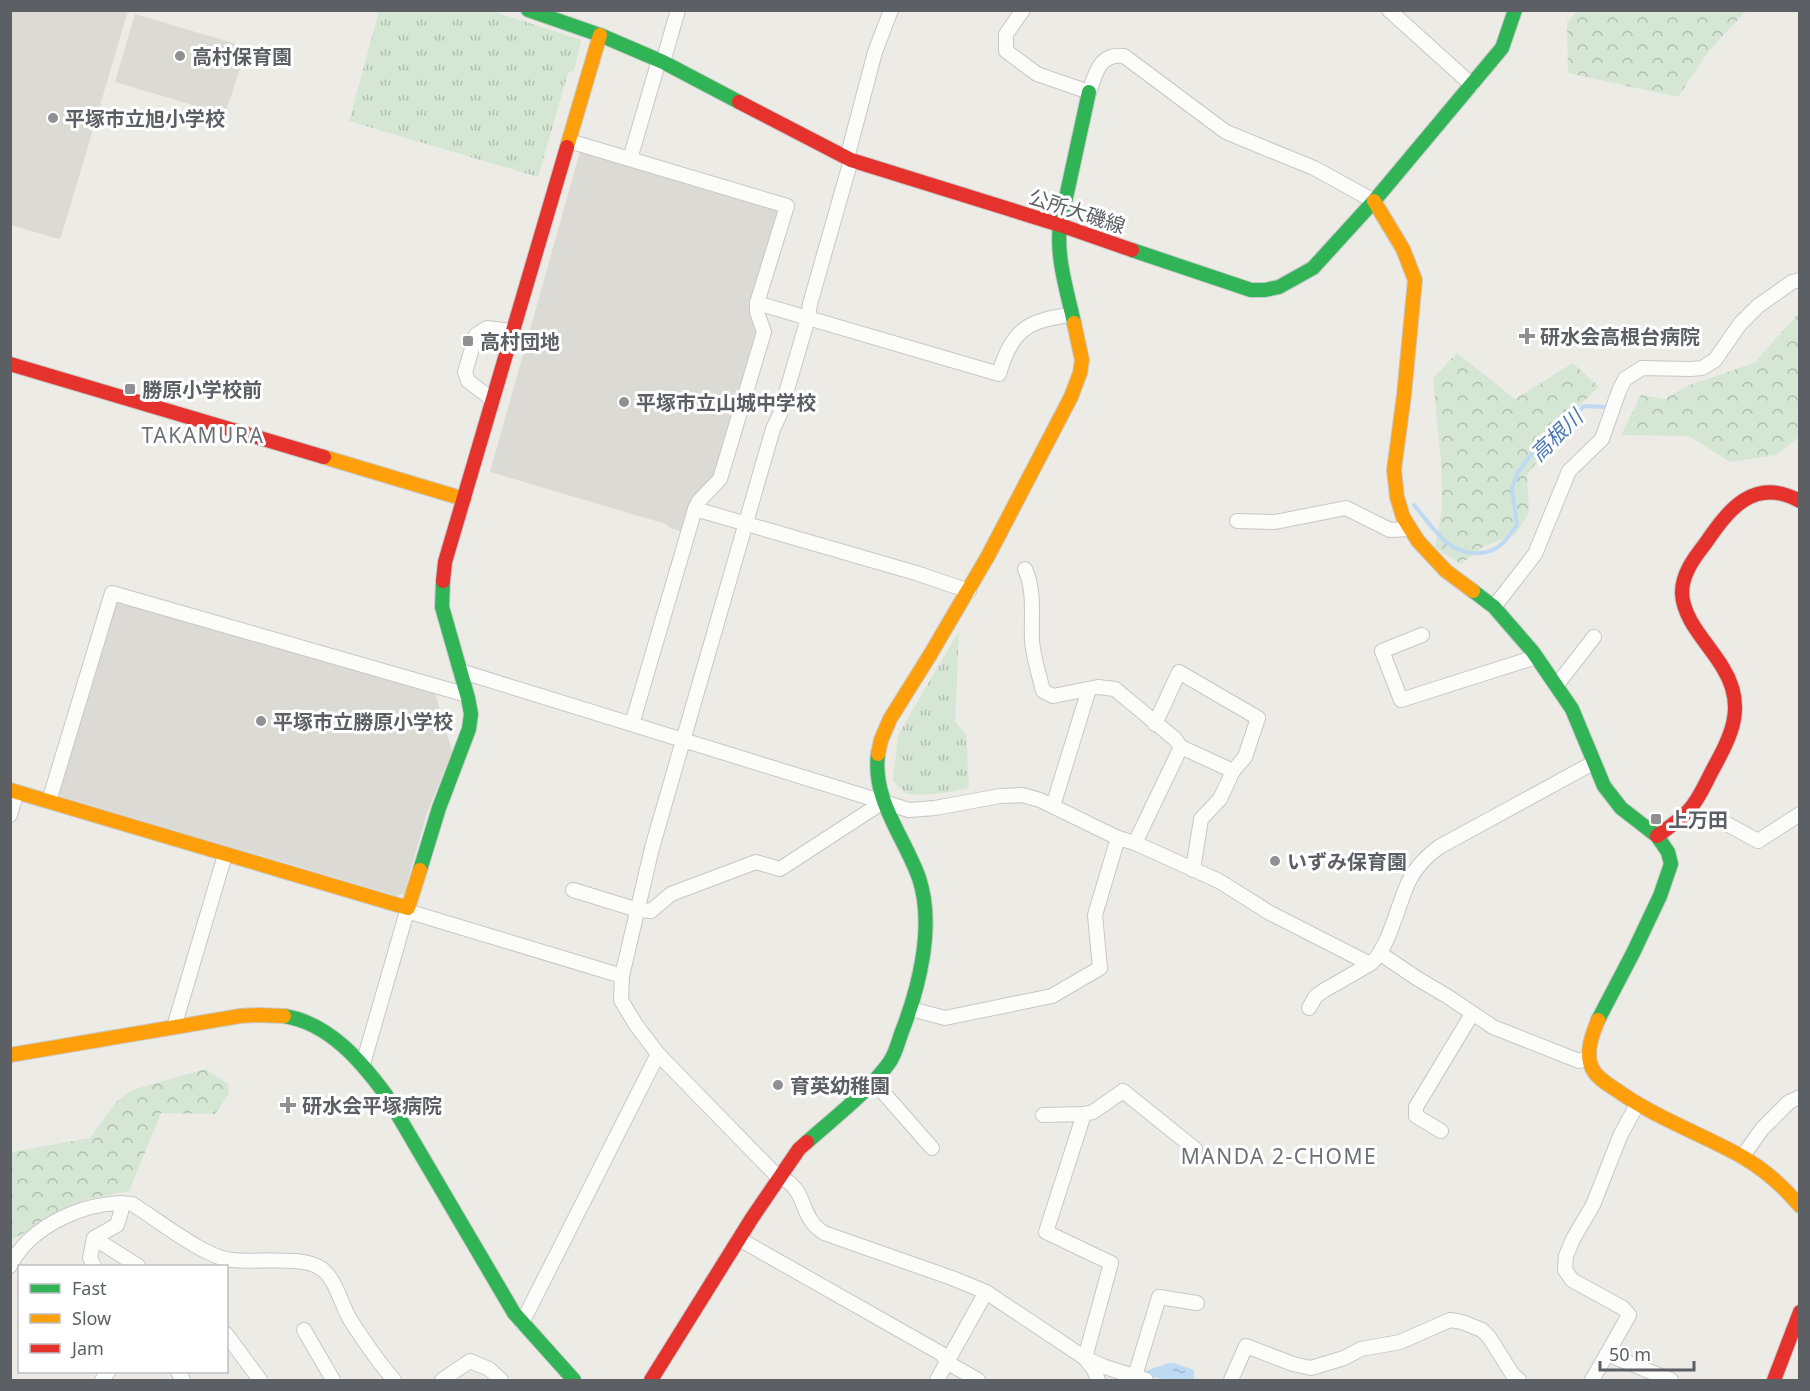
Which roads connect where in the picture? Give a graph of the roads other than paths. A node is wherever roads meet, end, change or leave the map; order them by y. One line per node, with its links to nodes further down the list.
1 (528, 10): 7 (street, 公所大磯線)
2 (678, 10): 8 (street)
3 (891, 10): 13 (street)
4 (1023, 10): 10 (street)
5 (1389, 10): 9 (street)
6 (1515, 10): 9 (street, 公所大磯線)
7 (600, 35): 8 (street, 公所大磯線); 11 (street)
8 (661, 61): 12 (street); 13 (street, 公所大磯線)
9 (1472, 85): 14 (street, 公所大磯線)
10 (1089, 92): 14 (street); 15 (street)
11 (569, 141): 12 (street); 20 (street)
12 (630, 159): 17 (street)
13 (849, 159): 15 (street, 公所大磯線); 19 (street)
14 (1374, 201): 15 (street, 公所大磯線); 28 (street)
15 (1060, 225): 18 (street)
16 (1800, 280): 31 (street)
17 (757, 303): 19 (street); 25 (street)
18 (1072, 315): 19 (street); 30 (street)
19 (808, 318): 27 (street)
20 (512, 331): 22 (street); 22 (street)
21 (10, 364): 23 (street)
22 (493, 399): 23 (street)
23 (464, 499): 35 (street)
24 (1800, 501): 49 (street)
25 (695, 509): 27 (street); 39 (street)
26 (1237, 522): 28 (street)
27 (746, 524): 30 (street); 41 (street)
28 (1410, 529): 31 (street)
29 (1025, 569): 37 (street)
30 (969, 591): 47 (street)
31 (1494, 607): 34 (street)
32 (1422, 634): 34 (street)
33 (1594, 637): 36 (street)
34 (1536, 657): 36 (street)
35 (460, 671): 38 (street); 39 (street)
36 (1556, 686): 43 (street)
37 (1089, 689): 40 (street); 48 (street)
38 (467, 694): 46 (street); 58 (street)
39 (632, 724): 41 (street)
40 (1155, 724): 42 (street); 44 (street)
41 (684, 740): 47 (street); 59 (street)
42 (1181, 747): 44 (street); 54 (street)
43 (1593, 763): 52 (street); 60 (street)
44 (1233, 771): 56 (street)
45 (14, 791): 46 (street); 51 (street)
46 (49, 801): 55 (street)
47 (883, 802): 48 (street); 59 (street); 64 (street)
48 (1053, 806): 53 (street)
49 (1684, 814): 50 (street); 52 (street)
50 (1800, 814)
51 (10, 815)
52 (1657, 836): 69 (street)
53 (1118, 838): 54 (street); 64 (street)
54 (1135, 843): 56 (street)
55 (225, 855): 58 (street); 66 (street)
56 (1193, 870): 61 (street)
57 (573, 890): 59 (street)
58 (408, 909): 62 (street); 70 (street)
59 (638, 910): 62 (street)
60 (1381, 954): 61 (street); 65 (street)
61 (1370, 964): 63 (street)
62 (622, 976): 67 (street)
63 (1309, 1008)
64 (911, 1009): 71 (street)
65 (1472, 1014): 69 (street); 76 (street)
66 (174, 1027): 68 (street); 70 (street)
67 (658, 1054): 80 (street); 91 (street)
68 (10, 1055)
69 (1588, 1058): 73 (street)
70 (363, 1064): 91 (street)
71 (874, 1082): 77 (street); 80 (street)
72 (1800, 1097): 79 (street)
73 (1637, 1105): 79 (street); 94 (street)
74 (1084, 1114): 75 (street); 78 (street); 95 (street)
75 (1043, 1115)
76 (1441, 1131)
77 (932, 1148)
78 (1194, 1149)
79 (1742, 1157): 82 (street)
80 (778, 1177): 84 (street); 88 (street)
81 (120, 1203): 83 (street); 87 (street); 102 (street)
82 (1800, 1206)
83 (94, 1238): 85 (street); 86 (street)
84 (739, 1239): 96 (street); 105 (street)
85 (94, 1265)
86 (136, 1265)
87 (10, 1266)
88 (986, 1292): 95 (street); 96 (street)
89 (1197, 1303): 98 (street)
90 (1800, 1312): 113 (street)
91 (522, 1323): 104 (street)
92 (304, 1330): 101 (street)
93 (228, 1337): 100 (street)
94 (1607, 1354): 111 (street); 112 (street)
95 (1085, 1358): 98 (street); 108 (street)
96 (948, 1363): 106 (street); 107 (street)
97 (1308, 1374): 109 (street); 110 (street)
98 (1141, 1378)
99 (446, 1379): 103 (street)
100 (260, 1380)
101 (333, 1380)
102 (394, 1380)
103 (501, 1380)
104 (571, 1380)
105 (651, 1380)
106 (937, 1380)
107 (978, 1380)
108 (1098, 1380)
109 (1231, 1380)
110 (1519, 1380)
111 (1592, 1380)
112 (1671, 1380)
113 (1774, 1380)

